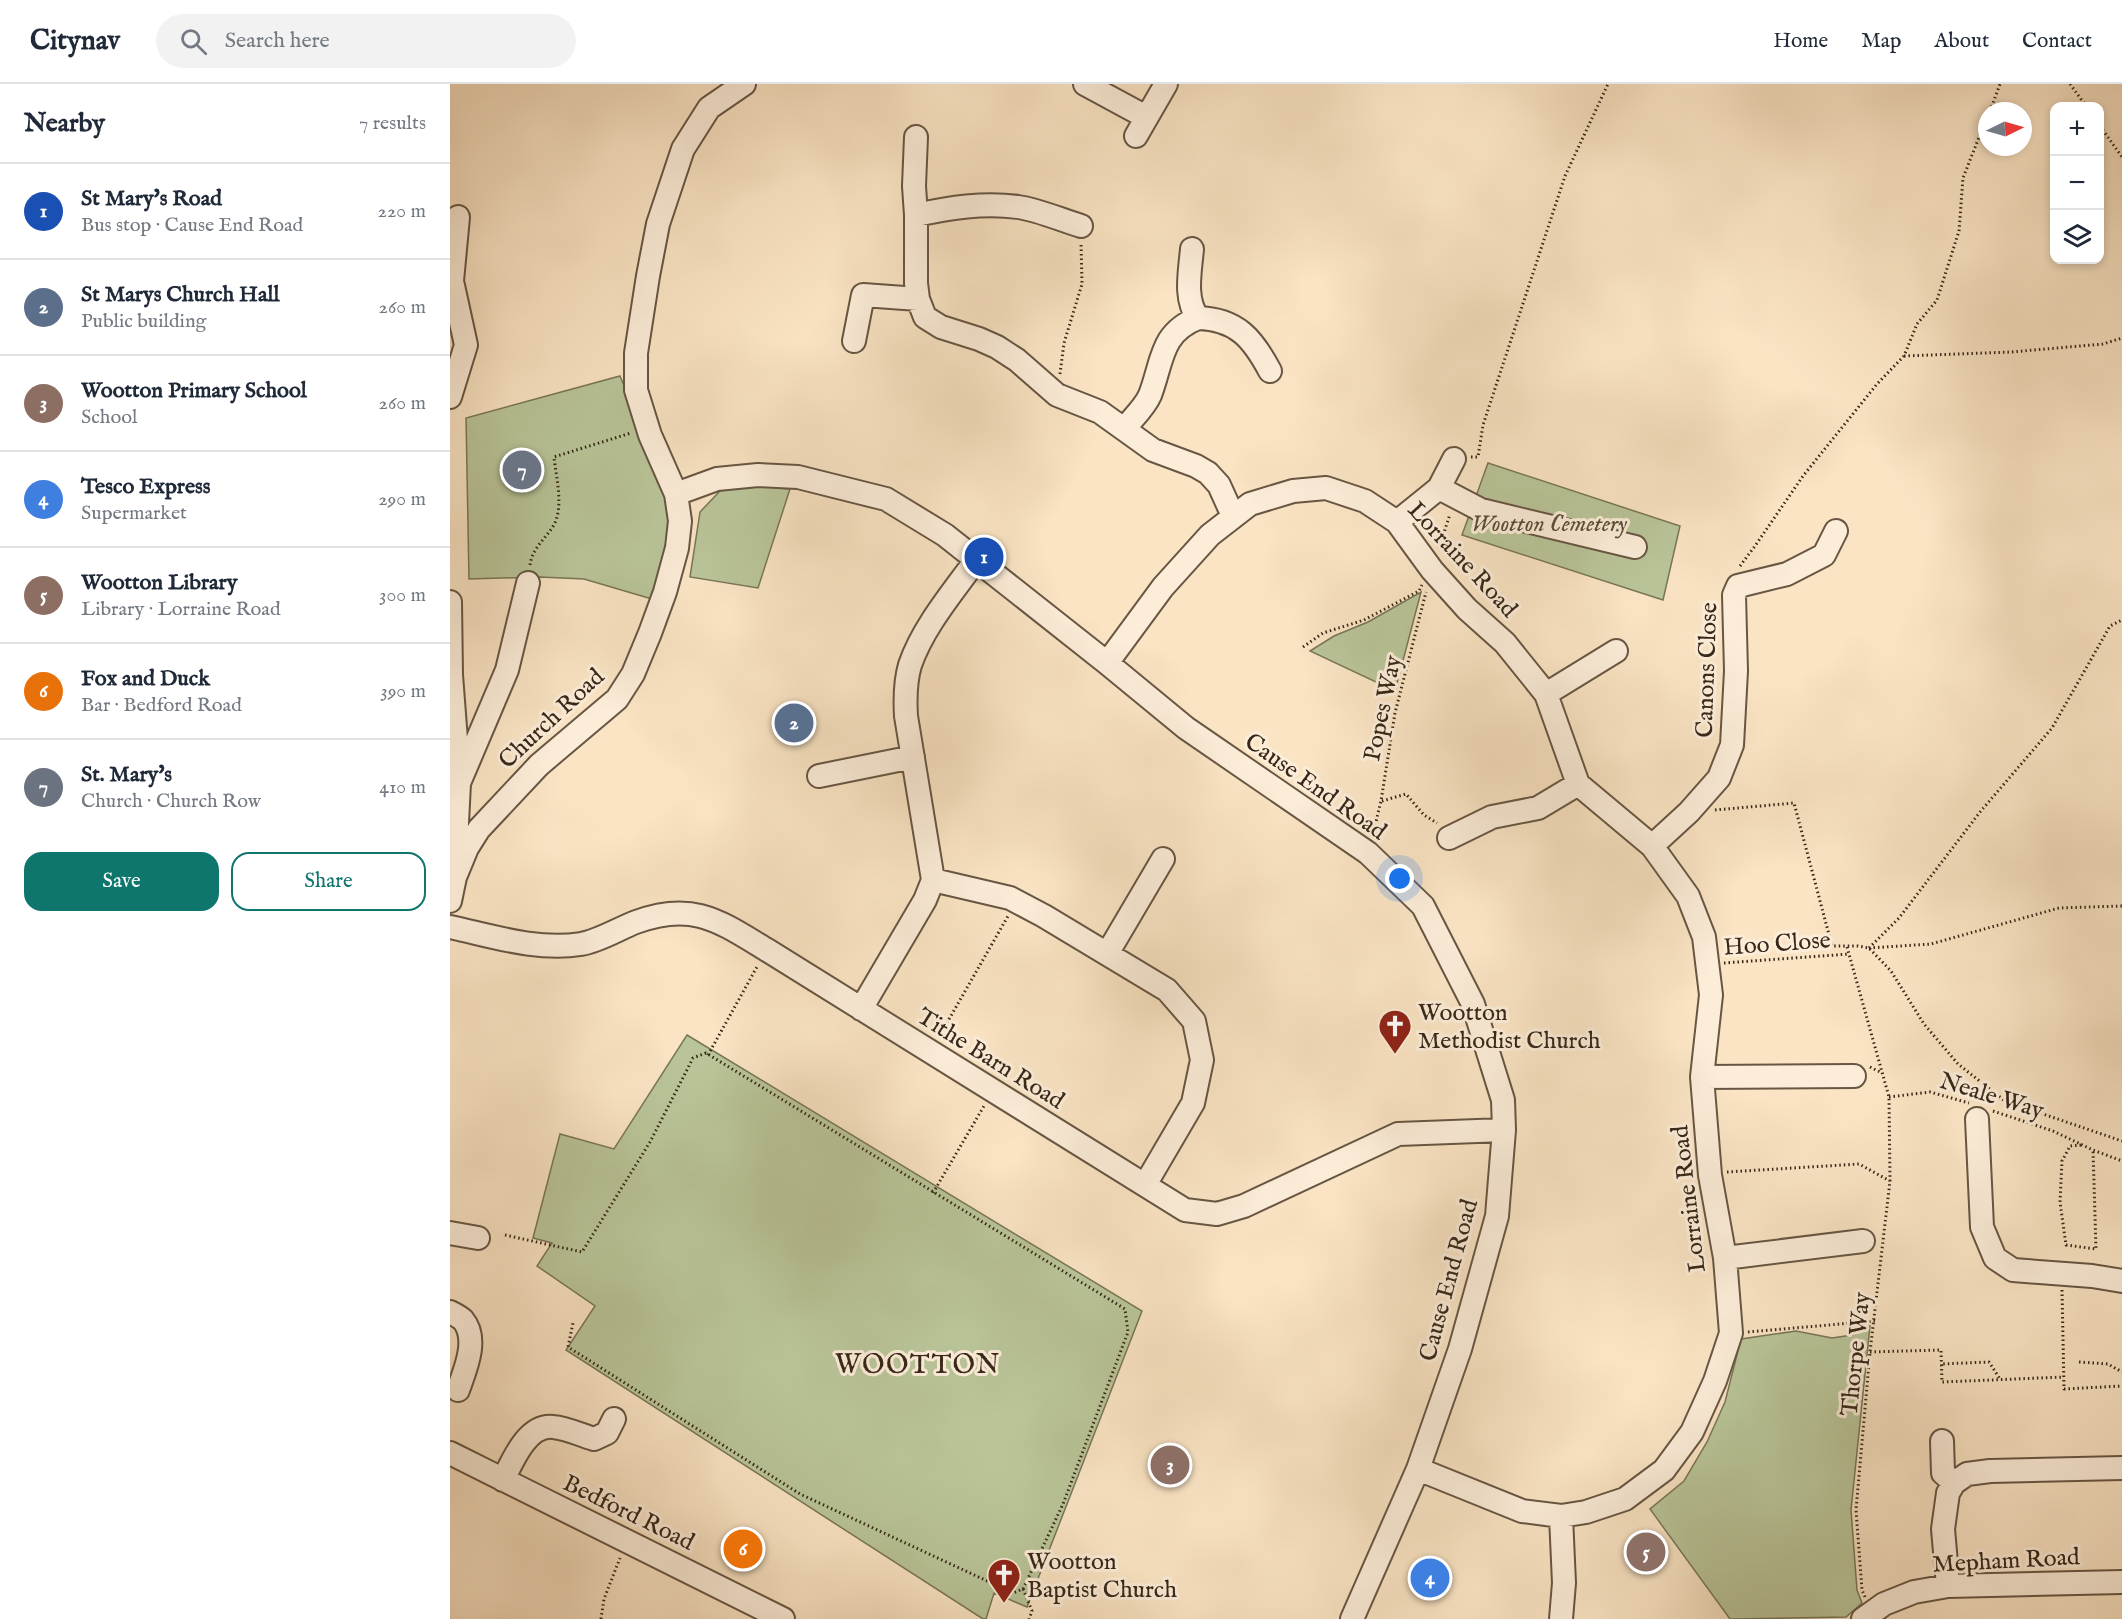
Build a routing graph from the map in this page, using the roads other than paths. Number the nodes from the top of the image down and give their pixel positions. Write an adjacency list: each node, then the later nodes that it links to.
1 (744, 84): 17 (street, Church Road)
2 (1085, 84): 3 (street)
3 (1163, 91)
4 (916, 137): 5 (street)
5 (916, 215): 7 (street); 9 (street)
6 (458, 217): 13 (street)
7 (1081, 226)
8 (1192, 249): 10 (street)
9 (918, 299): 11 (street); 14 (street)
10 (1198, 318): 12 (street); 14 (street)
11 (854, 341)
12 (1270, 371)
13 (450, 397)
14 (1124, 429): 18 (street)
15 (1455, 459): 16 (street)
16 (1439, 488): 19 (street); 21 (street)
17 (676, 494): 22 (street, Cause End Road); 33 (street, Church Road)
18 (1233, 516): 19 (street, Lorraine Road); 26 (street, Lorraine Road)
19 (1397, 522): 27 (street, Lorraine Road)
20 (1836, 531): 35 (street, Canons Close)
21 (1635, 547)
22 (976, 560): 26 (street, Cause End Road); 28 (street)
23 (528, 583): 30 (street)
24 (450, 602): 30 (street)
25 (1616, 651): 27 (street)
26 (1107, 663): 46 (street, Cause End Road)
27 (1546, 694): 31 (street, Lorraine Road)
28 (914, 757): 29 (street); 38 (street)
29 (819, 776)
30 (454, 783): 32 (street)
31 (1578, 784): 34 (street); 35 (street, Lorraine Road)
32 (458, 815): 33 (street); 37 (street)
33 (479, 829): 37 (street, Church Road)
34 (1448, 836)
35 (1652, 846): 44 (street, Lorraine Road)
36 (1163, 859): 41 (street)
37 (455, 877): 39 (street, Church Road)
38 (933, 880): 41 (street); 42 (street)
39 (450, 901)
40 (450, 927): 42 (street, Tithe Barn Road)
41 (1107, 954): 47 (street)
42 (861, 1009): 47 (street, Tithe Barn Road)
43 (1854, 1076): 44 (street)
44 (1702, 1077): 51 (street, Lorraine Road)
45 (1978, 1110): 52 (street)
46 (1504, 1130): 47 (street, Tithe Barn Road); 59 (street, Cause End Road)
47 (1145, 1185)
48 (450, 1233): 49 (street)
49 (478, 1238)
50 (1863, 1241): 51 (street)
51 (1725, 1258): 62 (street, Lorraine Road)
52 (2122, 1281)
53 (450, 1312): 54 (street)
54 (458, 1390)
55 (614, 1419): 60 (street)
56 (1942, 1441): 61 (street)
57 (450, 1452): 60 (street, Bedford Road)
58 (2122, 1468): 61 (street)
59 (1418, 1470): 62 (street, Lorraine Road); 67 (street, Cause End Road)
60 (503, 1480): 66 (street, Bedford Road)
61 (1954, 1483): 64 (street)
62 (1561, 1516): 68 (street)
63 (2122, 1582): 64 (street, Mepham Road)
64 (1948, 1586): 65 (street, Mepham Road)
65 (1867, 1616)
66 (783, 1619)
67 (1352, 1619)
68 (1561, 1619)

